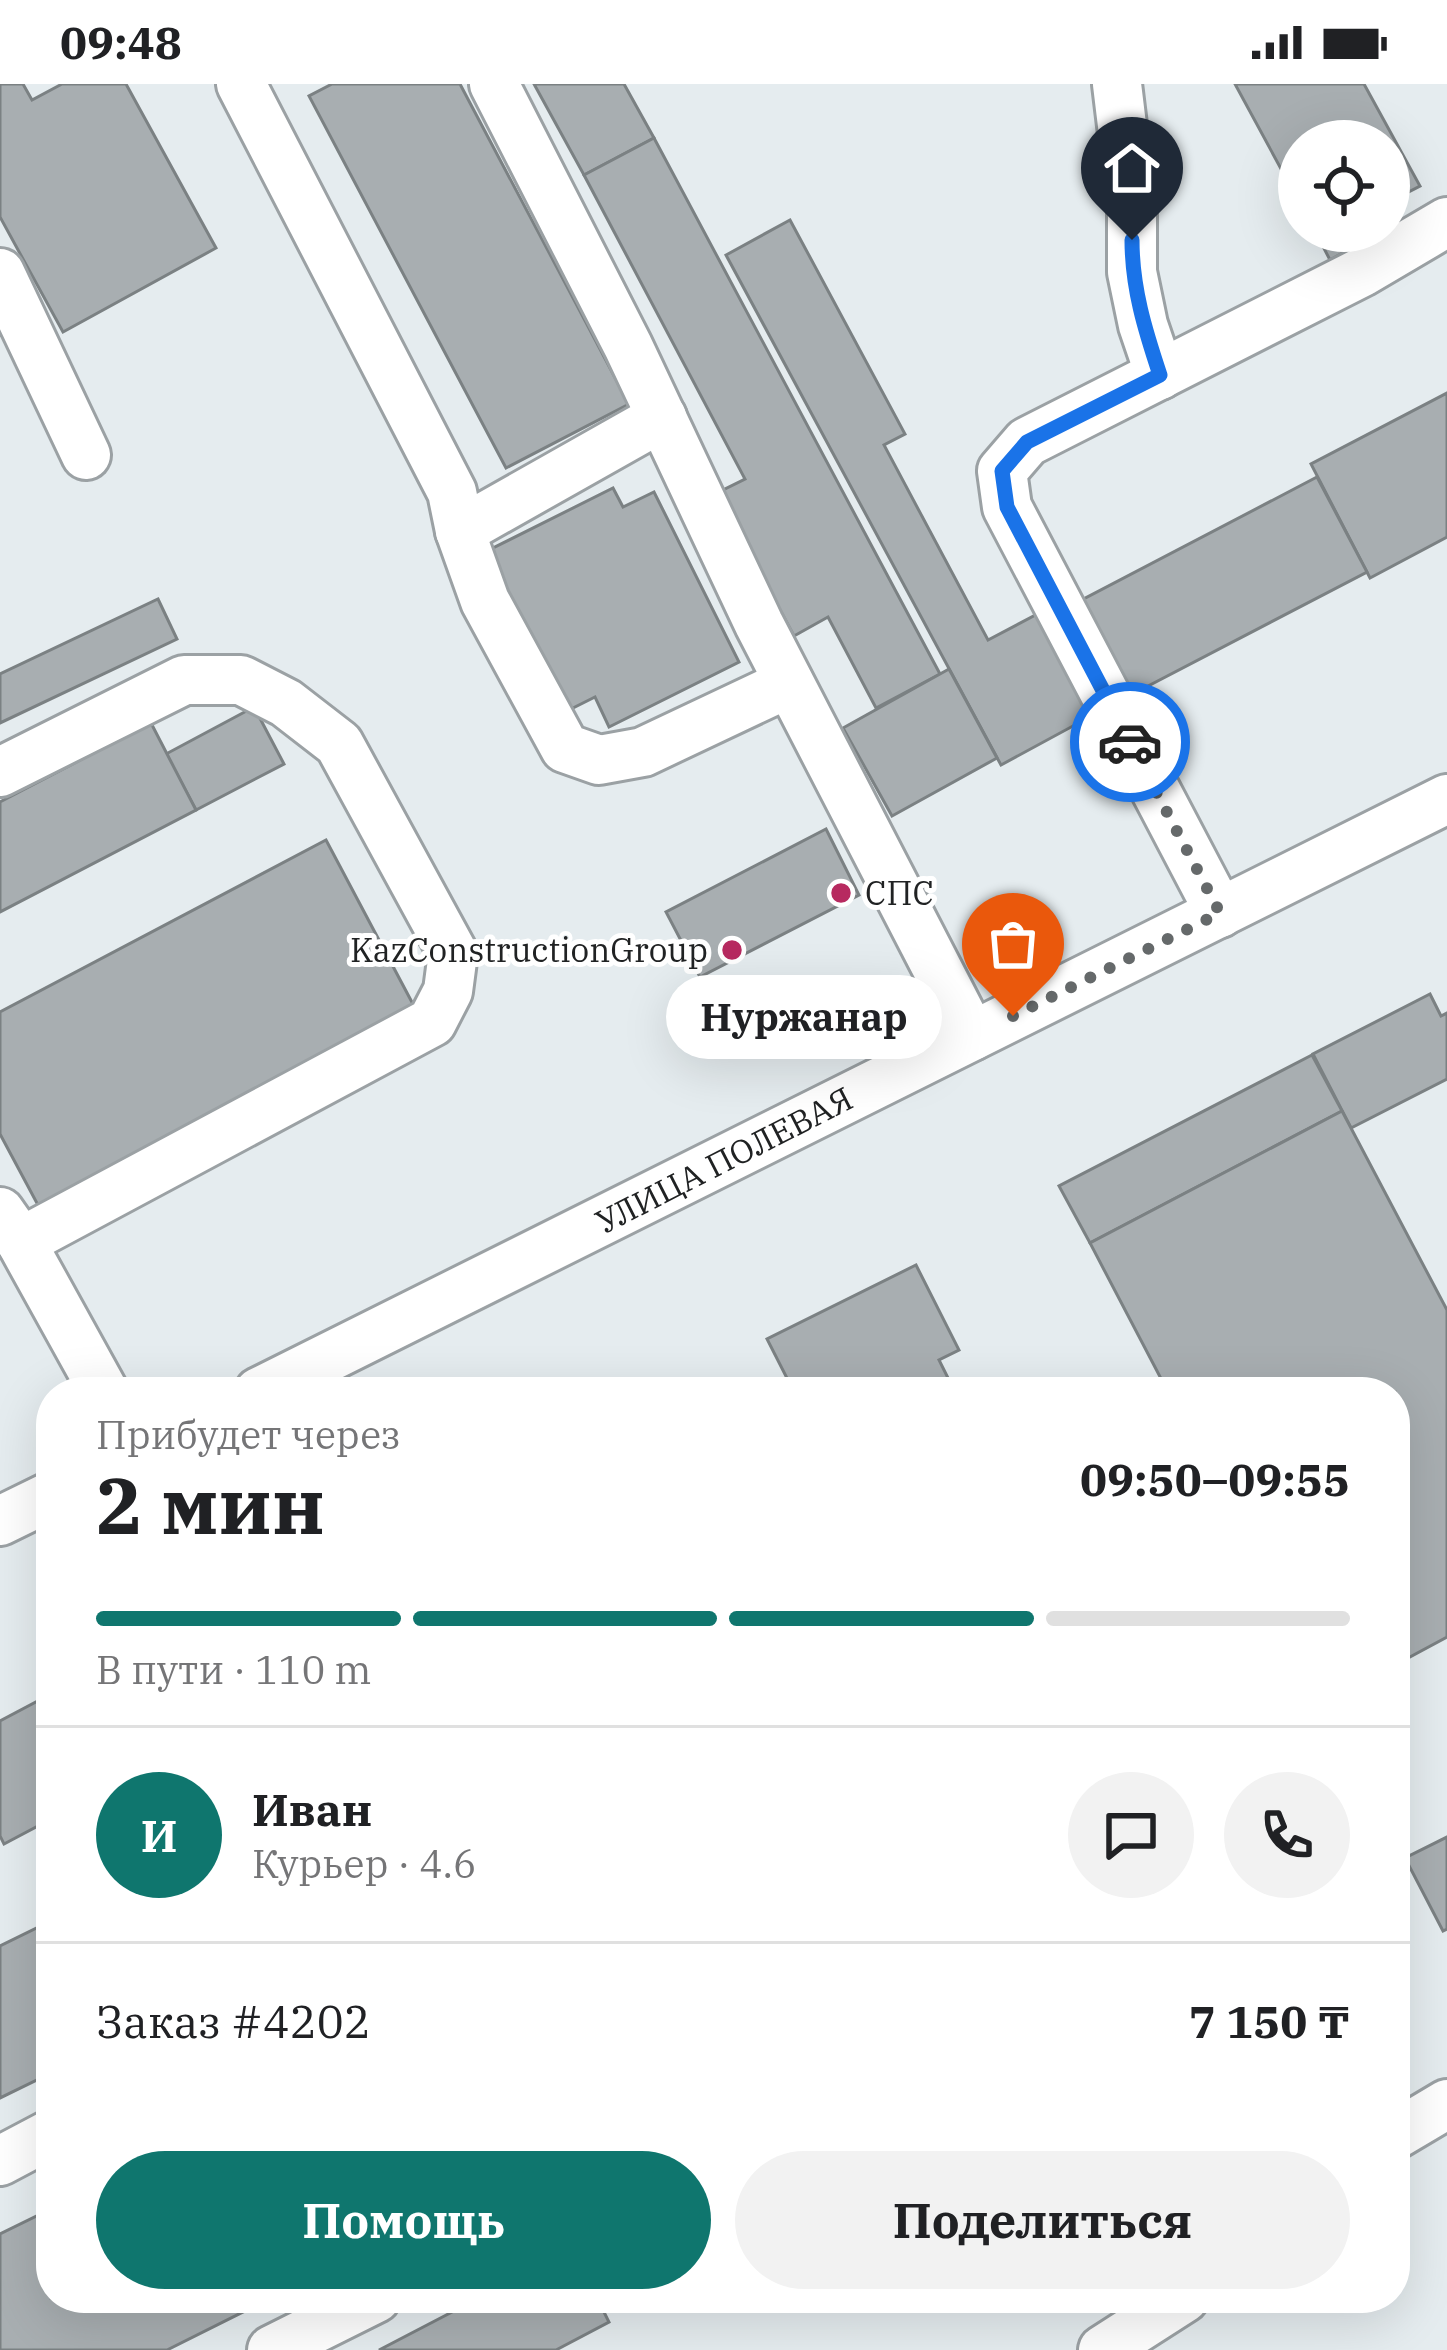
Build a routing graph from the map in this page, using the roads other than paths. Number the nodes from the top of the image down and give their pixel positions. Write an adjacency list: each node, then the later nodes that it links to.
1 (242, 84): 9 (street)
2 (494, 84): 7 (street)
3 (1118, 84): 6 (street)
4 (1447, 222): 6 (street)
5 (0, 273): 8 (street)
6 (1160, 375): 13 (street)
7 (662, 417): 9 (street); 10 (street)
8 (86, 455)
9 (460, 531): 10 (street)
10 (789, 683): 14 (street)
11 (0, 772): 15 (street)
12 (1447, 800): 13 (street, УЛИЦА ПОЛЕВАЯ)
13 (1220, 913): 14 (street, УЛИЦА ПОЛЕВАЯ)
14 (971, 1036): 17 (street, УЛИЦА ПОЛЕВАЯ)
15 (10, 1227): 16 (street)
16 (95, 1377)
17 (289, 1377)
18 (36, 1503): 19 (street)
19 (0, 1521)
20 (1447, 2104): 21 (street)
21 (1410, 2125)
22 (36, 2142): 23 (street)
23 (0, 2161)
24 (346, 2313): 26 (street)
25 (1161, 2313): 27 (street)
26 (272, 2350)
27 (1103, 2350)

